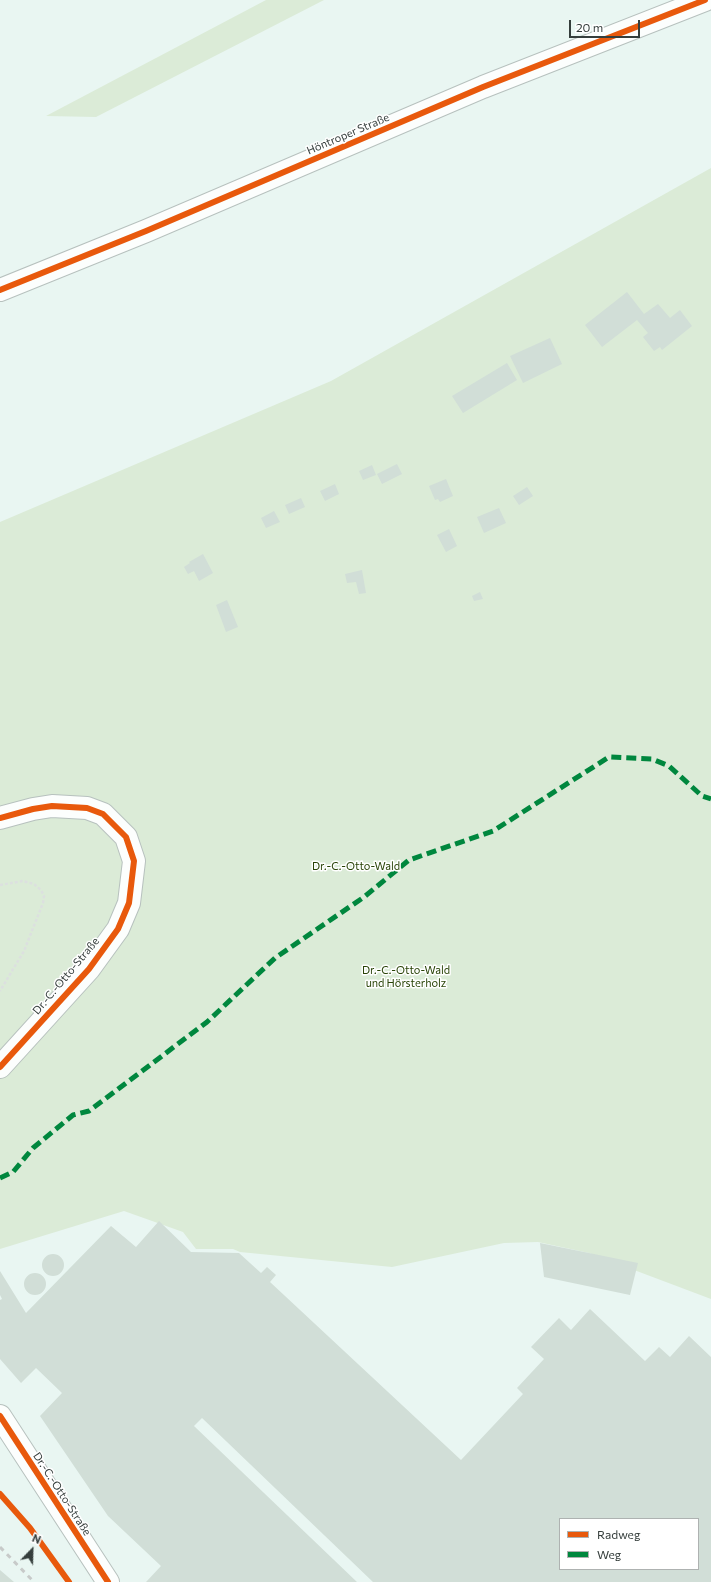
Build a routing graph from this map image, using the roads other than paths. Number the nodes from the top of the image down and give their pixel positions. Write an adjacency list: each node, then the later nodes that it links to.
1 (705, 0): 2 (street, Höntroper Straße)
2 (0, 290)
3 (0, 818): 4 (street, Dr.-C.-Otto-Straße)
4 (0, 1067)
5 (0, 1416): 6 (street, Dr.-C.-Otto-Straße)
6 (108, 1582)

